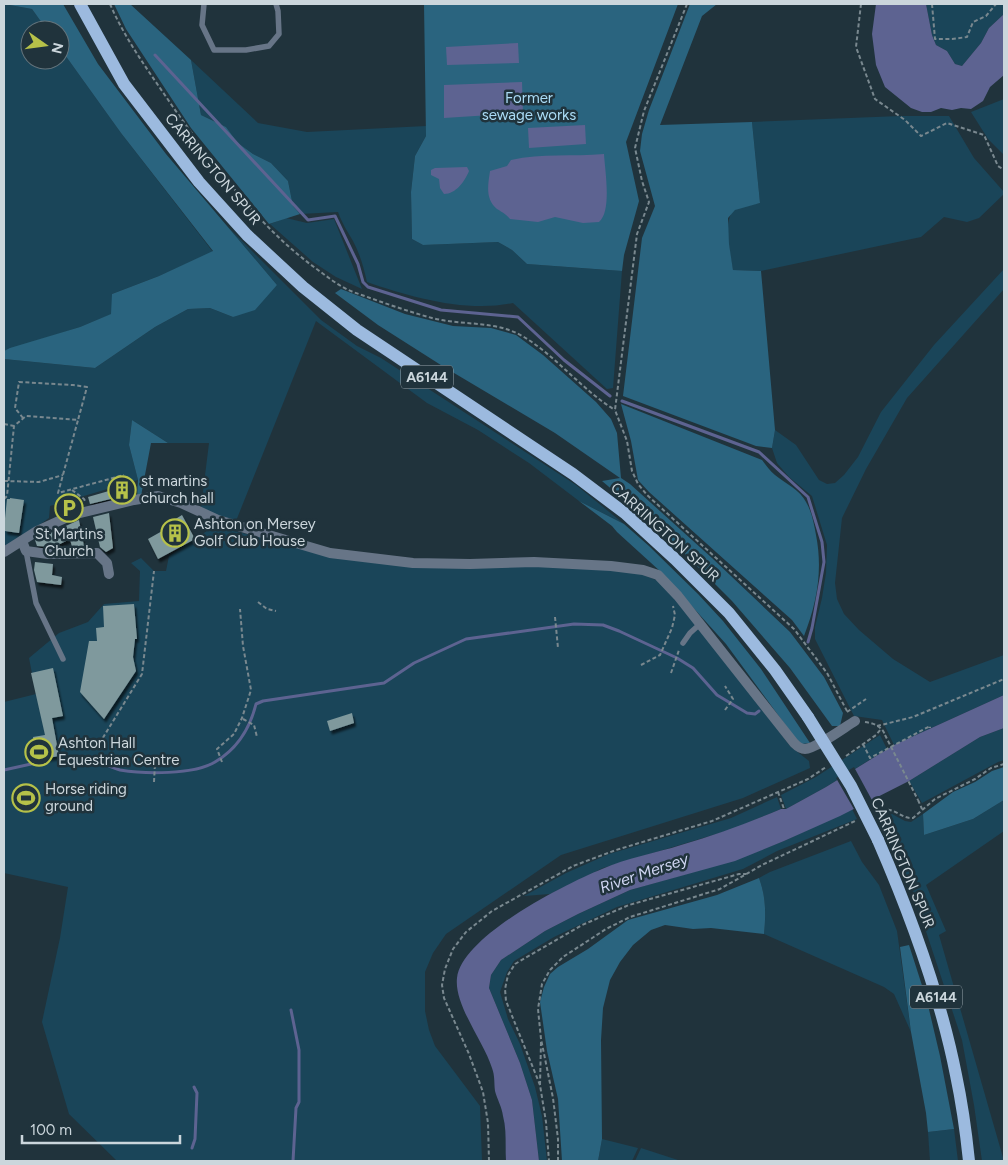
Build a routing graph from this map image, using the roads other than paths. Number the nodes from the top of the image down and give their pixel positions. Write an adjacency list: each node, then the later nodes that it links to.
1 (80, 4): 11 (main road, CARRINGTON SPUR / A6144, bridge)
2 (204, 4): 3 (lane)
3 (276, 4)
4 (24, 546): 5 (street); 6 (street); 7 (street); 9 (lane)
5 (4, 552)
6 (110, 574)
7 (700, 624): 8 (lane); 10 (street)
8 (683, 644)
9 (63, 659)
10 (855, 721)
11 (969, 1161)

